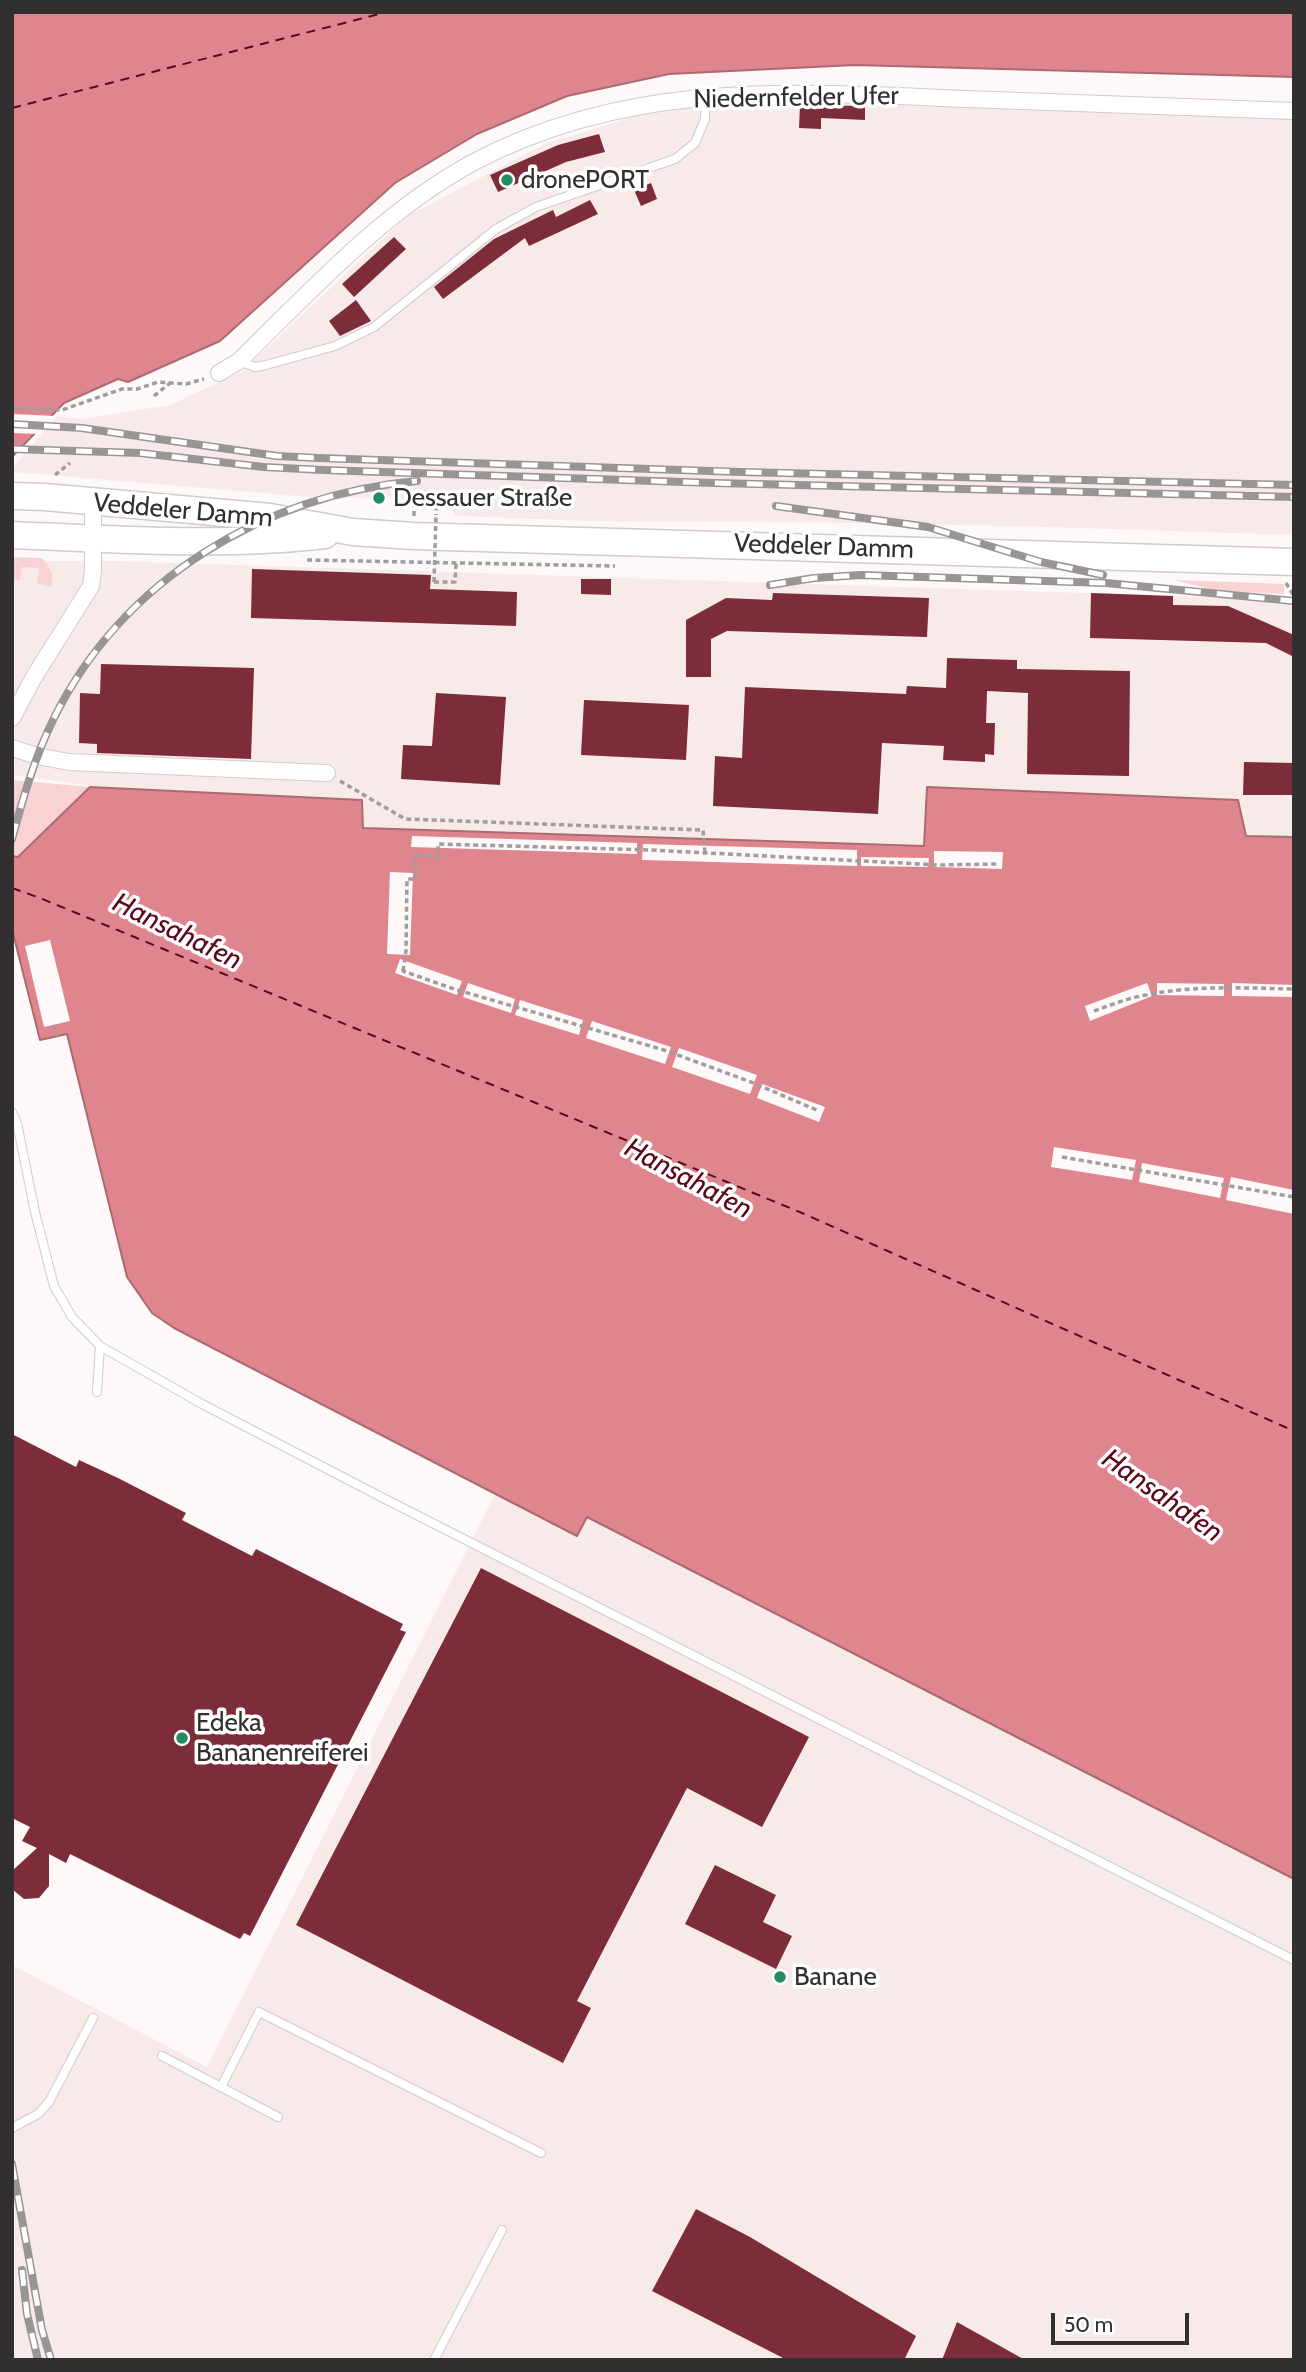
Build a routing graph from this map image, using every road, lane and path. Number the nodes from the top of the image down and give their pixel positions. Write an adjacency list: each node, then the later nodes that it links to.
1 (706, 96): 2 (street, Niedernfelder Ufer); 3 (street, Niedernfelder Ufer); 3 (lane)
2 (1294, 111)
3 (239, 361): 4 (street, Niedernfelder Ufer)
4 (219, 373): 5 (path)
5 (170, 383): 6 (path); 7 (path)
6 (154, 396)
7 (12, 408)
8 (70, 463): 9 (path)
9 (59, 472)
10 (414, 492): 17 (path, bridge)
11 (12, 496): 12 (main road, Veddeler Damm)
12 (93, 502): 13 (main road, Veddeler Damm); 15 (street)
13 (353, 532): 15 (main road, Veddeler Damm); 16 (main road, Veddeler Damm)
14 (12, 535): 15 (main road, Veddeler Damm)
15 (93, 538): 18 (street)
16 (1294, 562)
17 (456, 563)
18 (12, 718)
19 (12, 748): 20 (street)
20 (327, 773): 21 (path)
21 (705, 853): 22 (path); 27 (path)
22 (998, 864)
23 (1294, 989): 24 (path)
24 (1094, 1011)
25 (54, 1025): 26 (path)
26 (56, 1036)
27 (819, 1111)
28 (12, 1112): 31 (lane)
29 (1062, 1157): 30 (path)
30 (1294, 1197)
31 (100, 1346): 32 (lane); 33 (lane)
32 (97, 1392)
33 (1294, 1960)
34 (93, 2018): 38 (lane)
35 (162, 2056): 36 (lane)
36 (221, 2088): 37 (lane); 39 (lane)
37 (278, 2117)
38 (12, 2128)
39 (541, 2153)
40 (502, 2230): 41 (lane)
41 (434, 2360)

